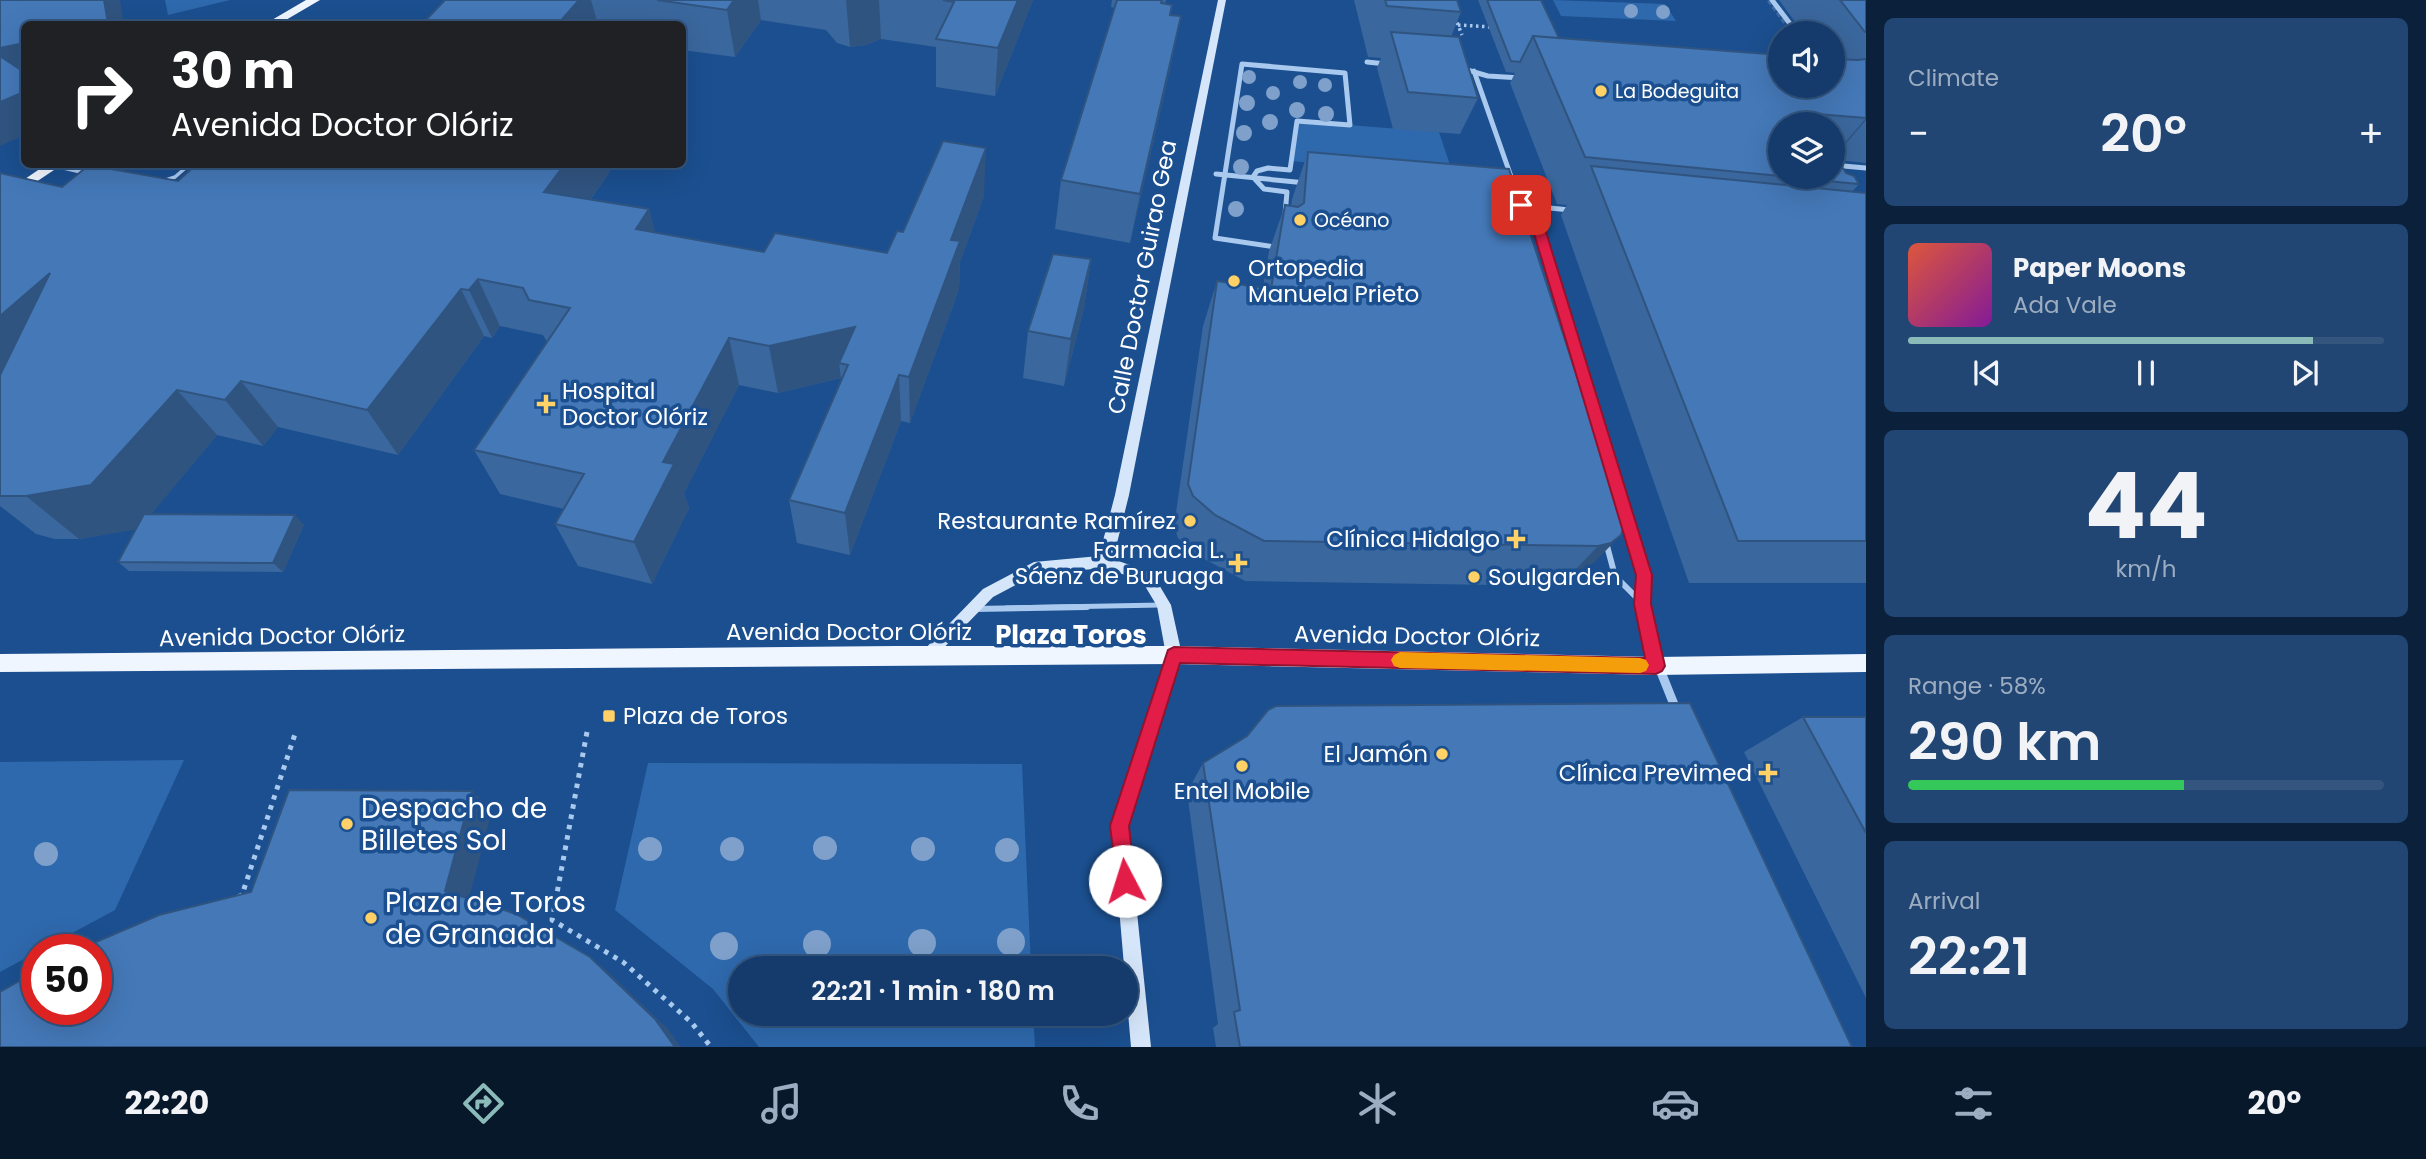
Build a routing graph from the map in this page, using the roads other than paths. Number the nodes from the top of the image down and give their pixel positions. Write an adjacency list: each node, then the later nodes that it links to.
1 (314, 0): 4 (main road)
2 (1222, 0): 29 (street, Calle Doctor Guirao Gea)
3 (1772, 0): 5 (street)
4 (278, 21)
5 (1788, 21)
6 (1463, 58): 10 (street)
7 (1367, 62): 8 (street)
8 (1394, 65)
9 (1461, 70): 10 (street)
10 (1475, 71): 11 (street); 25 (street)
11 (1526, 79)
12 (1845, 166): 16 (street)
13 (51, 168): 23 (main road)
14 (67, 168): 17 (lane)
15 (185, 168): 22 (lane)
16 (1866, 168)
17 (89, 174)
18 (1216, 174): 19 (street)
19 (1224, 174): 20 (street); 20 (street); 20 (street)
20 (1253, 177): 21 (street)
21 (1320, 184)
22 (150, 185)
23 (0, 202)
24 (1508, 204): 25 (street)
25 (1521, 205): 26 (street); 27 (street); 30 (street)
26 (1579, 211)
27 (1515, 216)
28 (1604, 536): 30 (street)
29 (1105, 562): 31 (street); 32 (street)
30 (1643, 604): 37 (street)
31 (1164, 605): 32 (lane); 33 (street)
32 (972, 609): 34 (street)
33 (1174, 655): 34 (main road, Avenida Doctor Olóriz); 37 (main road, Avenida Doctor Olóriz); 39 (street)
34 (926, 656): 35 (main road, Avenida Doctor Olóriz)
35 (0, 663)
36 (1866, 663): 37 (main road, Avenida Doctor Olóriz)
37 (1656, 666): 38 (street)
38 (1679, 717)
39 (1141, 1047)

